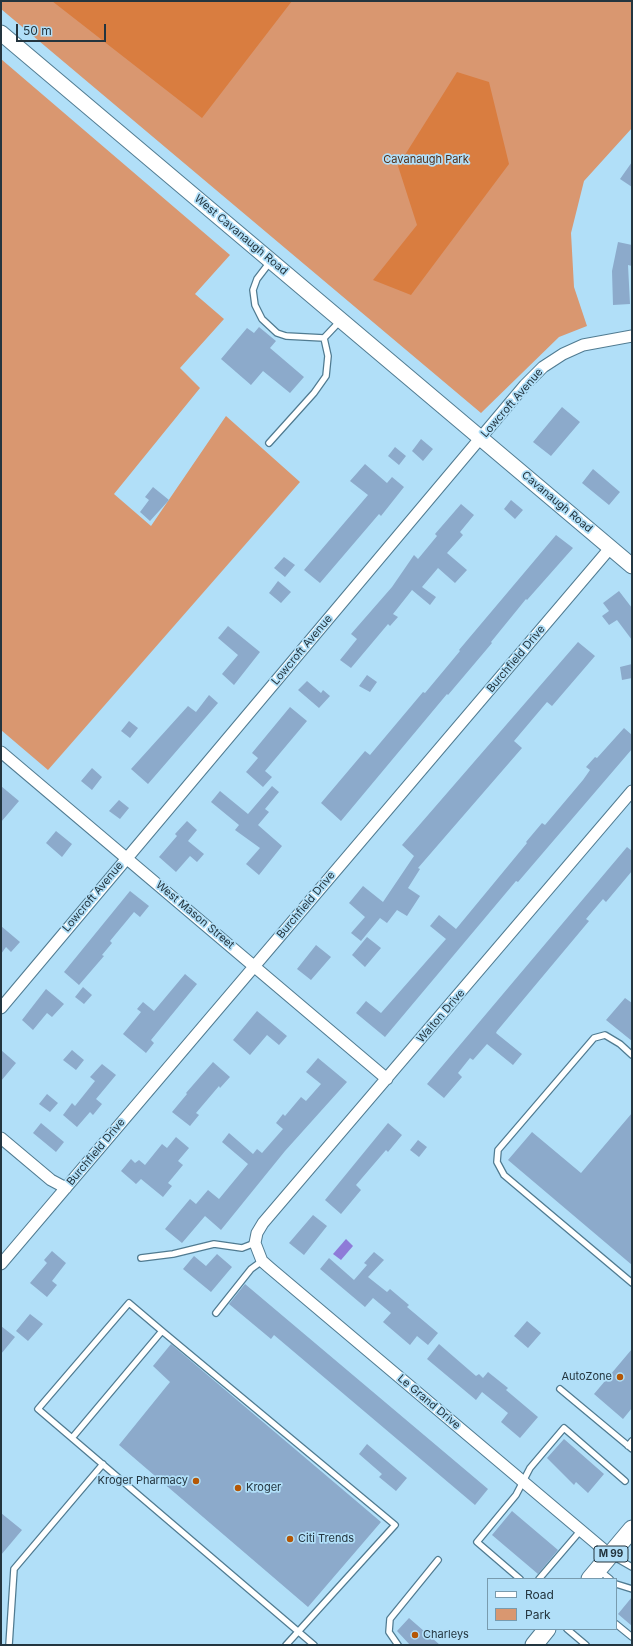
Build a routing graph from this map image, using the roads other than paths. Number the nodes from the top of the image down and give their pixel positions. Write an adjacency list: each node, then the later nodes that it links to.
1 (1, 33): 2 (street, West Cavanaugh Road)
2 (272, 260): 3 (street, West Cavanaugh Road); 5 (lane)
3 (341, 319): 5 (lane); 6 (street, West Cavanaugh Road)
4 (632, 336): 6 (street, Lowcroft Avenue)
5 (324, 338): 7 (lane)
6 (480, 438): 8 (street, Cavanaugh Road); 12 (street, Lowcroft Avenue)
7 (269, 443)
8 (611, 547): 9 (street, Cavanaugh Road); 13 (street, Burchfield Drive)
9 (632, 566)
10 (1, 753): 12 (street, West Mason Street)
11 (632, 792): 16 (street, Walton Drive)
12 (126, 857): 13 (street, West Mason Street); 14 (street, Lowcroft Avenue)
13 (254, 966): 16 (street, West Mason Street); 18 (street, Burchfield Drive)
14 (1, 1008)
15 (632, 1056): 23 (lane)
16 (387, 1079): 19 (street, Walton Drive)
17 (1, 1138): 18 (street)
18 (66, 1188): 22 (street, Burchfield Drive)
19 (255, 1243): 20 (lane); 21 (street, Le Grand Drive)
20 (141, 1258)
21 (262, 1261): 24 (lane); 30 (street, Le Grand Drive)
22 (1, 1264)
23 (632, 1283)
24 (216, 1313)
25 (162, 1331): 27 (lane); 27 (lane); 45 (lane)
26 (560, 1389): 28 (lane)
27 (72, 1438): 29 (lane)
28 (631, 1445)
29 (103, 1464): 45 (lane); 47 (lane)
30 (523, 1481): 31 (lane); 32 (street, Le Grand Drive); 38 (lane)
31 (625, 1481)
32 (582, 1530): 34 (street, Le Grand Drive); 39 (lane)
33 (632, 1530): 34 (main road, M 99)
34 (610, 1555): 36 (lane); 37 (main road, M 99)
35 (438, 1560): 50 (lane)
36 (632, 1567)
37 (599, 1576)
38 (519, 1578)
39 (540, 1578)
40 (617, 1584): 41 (lane)
41 (632, 1589)
42 (617, 1625): 46 (lane)
43 (546, 1630): 51 (main road)
44 (568, 1630): 52 (lane)
45 (299, 1631): 48 (lane); 49 (lane)
46 (632, 1637)
47 (9, 1645)
48 (286, 1645)
49 (314, 1645)
50 (398, 1645)
51 (534, 1645)
52 (586, 1645)

